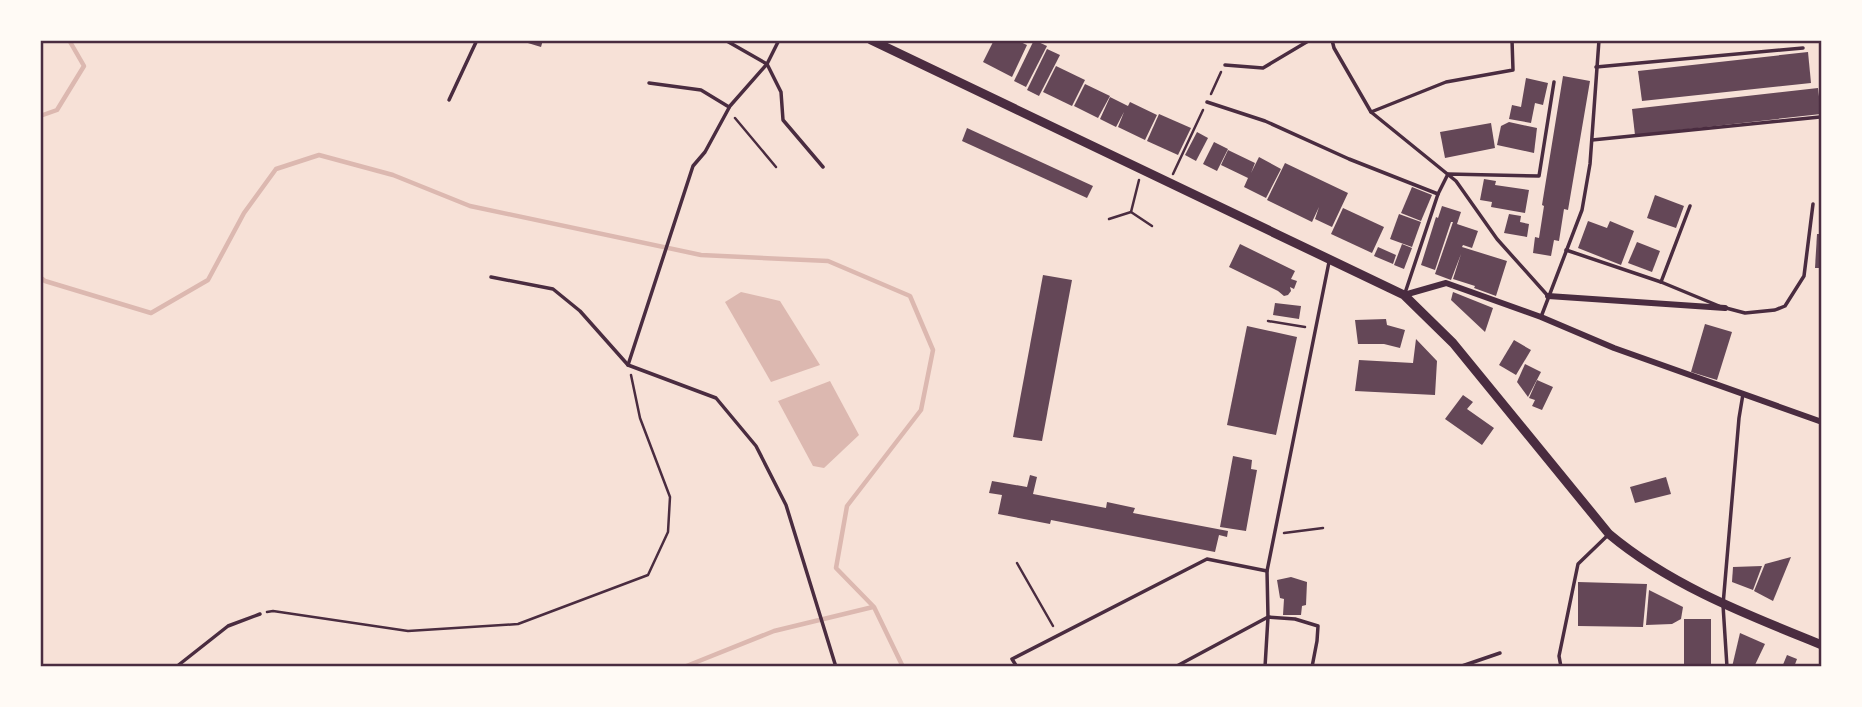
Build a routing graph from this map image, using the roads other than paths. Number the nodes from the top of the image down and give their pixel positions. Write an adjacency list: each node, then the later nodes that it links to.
1 (477, 40): 15 (lane)
2 (725, 40): 10 (lane)
3 (779, 40): 10 (lane)
4 (870, 40): 27 (main road)
5 (1310, 40): 11 (lane)
6 (1332, 40): 18 (lane)
7 (1512, 40): 18 (lane)
8 (1598, 40): 12 (lane)
9 (1803, 48): 12 (lane)
10 (767, 64): 17 (lane); 21 (lane)
11 (1225, 65)
12 (1596, 67): 20 (lane)
13 (1554, 82): 22 (lane)
14 (649, 83): 17 (lane)
15 (450, 100)
16 (1207, 102): 23 (lane)
17 (729, 106): 34 (lane)
18 (1371, 112): 22 (lane)
19 (1820, 117): 20 (lane)
20 (1592, 141): 26 (lane)
21 (822, 167)
22 (1448, 174): 23 (lane); 31 (lane)
23 (1438, 194): 30 (lane)
24 (1813, 204): 32 (lane)
25 (1690, 206): 29 (lane)
26 (1566, 250): 29 (lane); 31 (lane)
27 (1329, 260): 30 (main road); 38 (lane)
28 (491, 276): 34 (lane)
29 (1661, 282): 32 (lane)
30 (1404, 295): 33 (street); 37 (main road)
31 (1548, 296): 32 (street); 33 (lane)
32 (1726, 308)
33 (1541, 317): 35 (street)
34 (628, 365): 45 (lane)
35 (1743, 394): 36 (street); 39 (lane)
36 (1822, 422)
37 (1609, 534): 39 (main road); 51 (lane)
38 (1267, 571): 41 (lane); 46 (lane)
39 (1723, 605): 42 (main road); 52 (lane)
40 (260, 614): 44 (lane)
41 (1268, 617): 47 (lane); 48 (lane); 49 (lane)
42 (1822, 645)
43 (1500, 653): 50 (lane)
44 (176, 667)
45 (836, 667)
46 (1017, 667)
47 (1175, 667)
48 (1265, 667)
49 (1311, 667)
50 (1459, 667)
51 (1562, 667)
52 (1727, 667)

